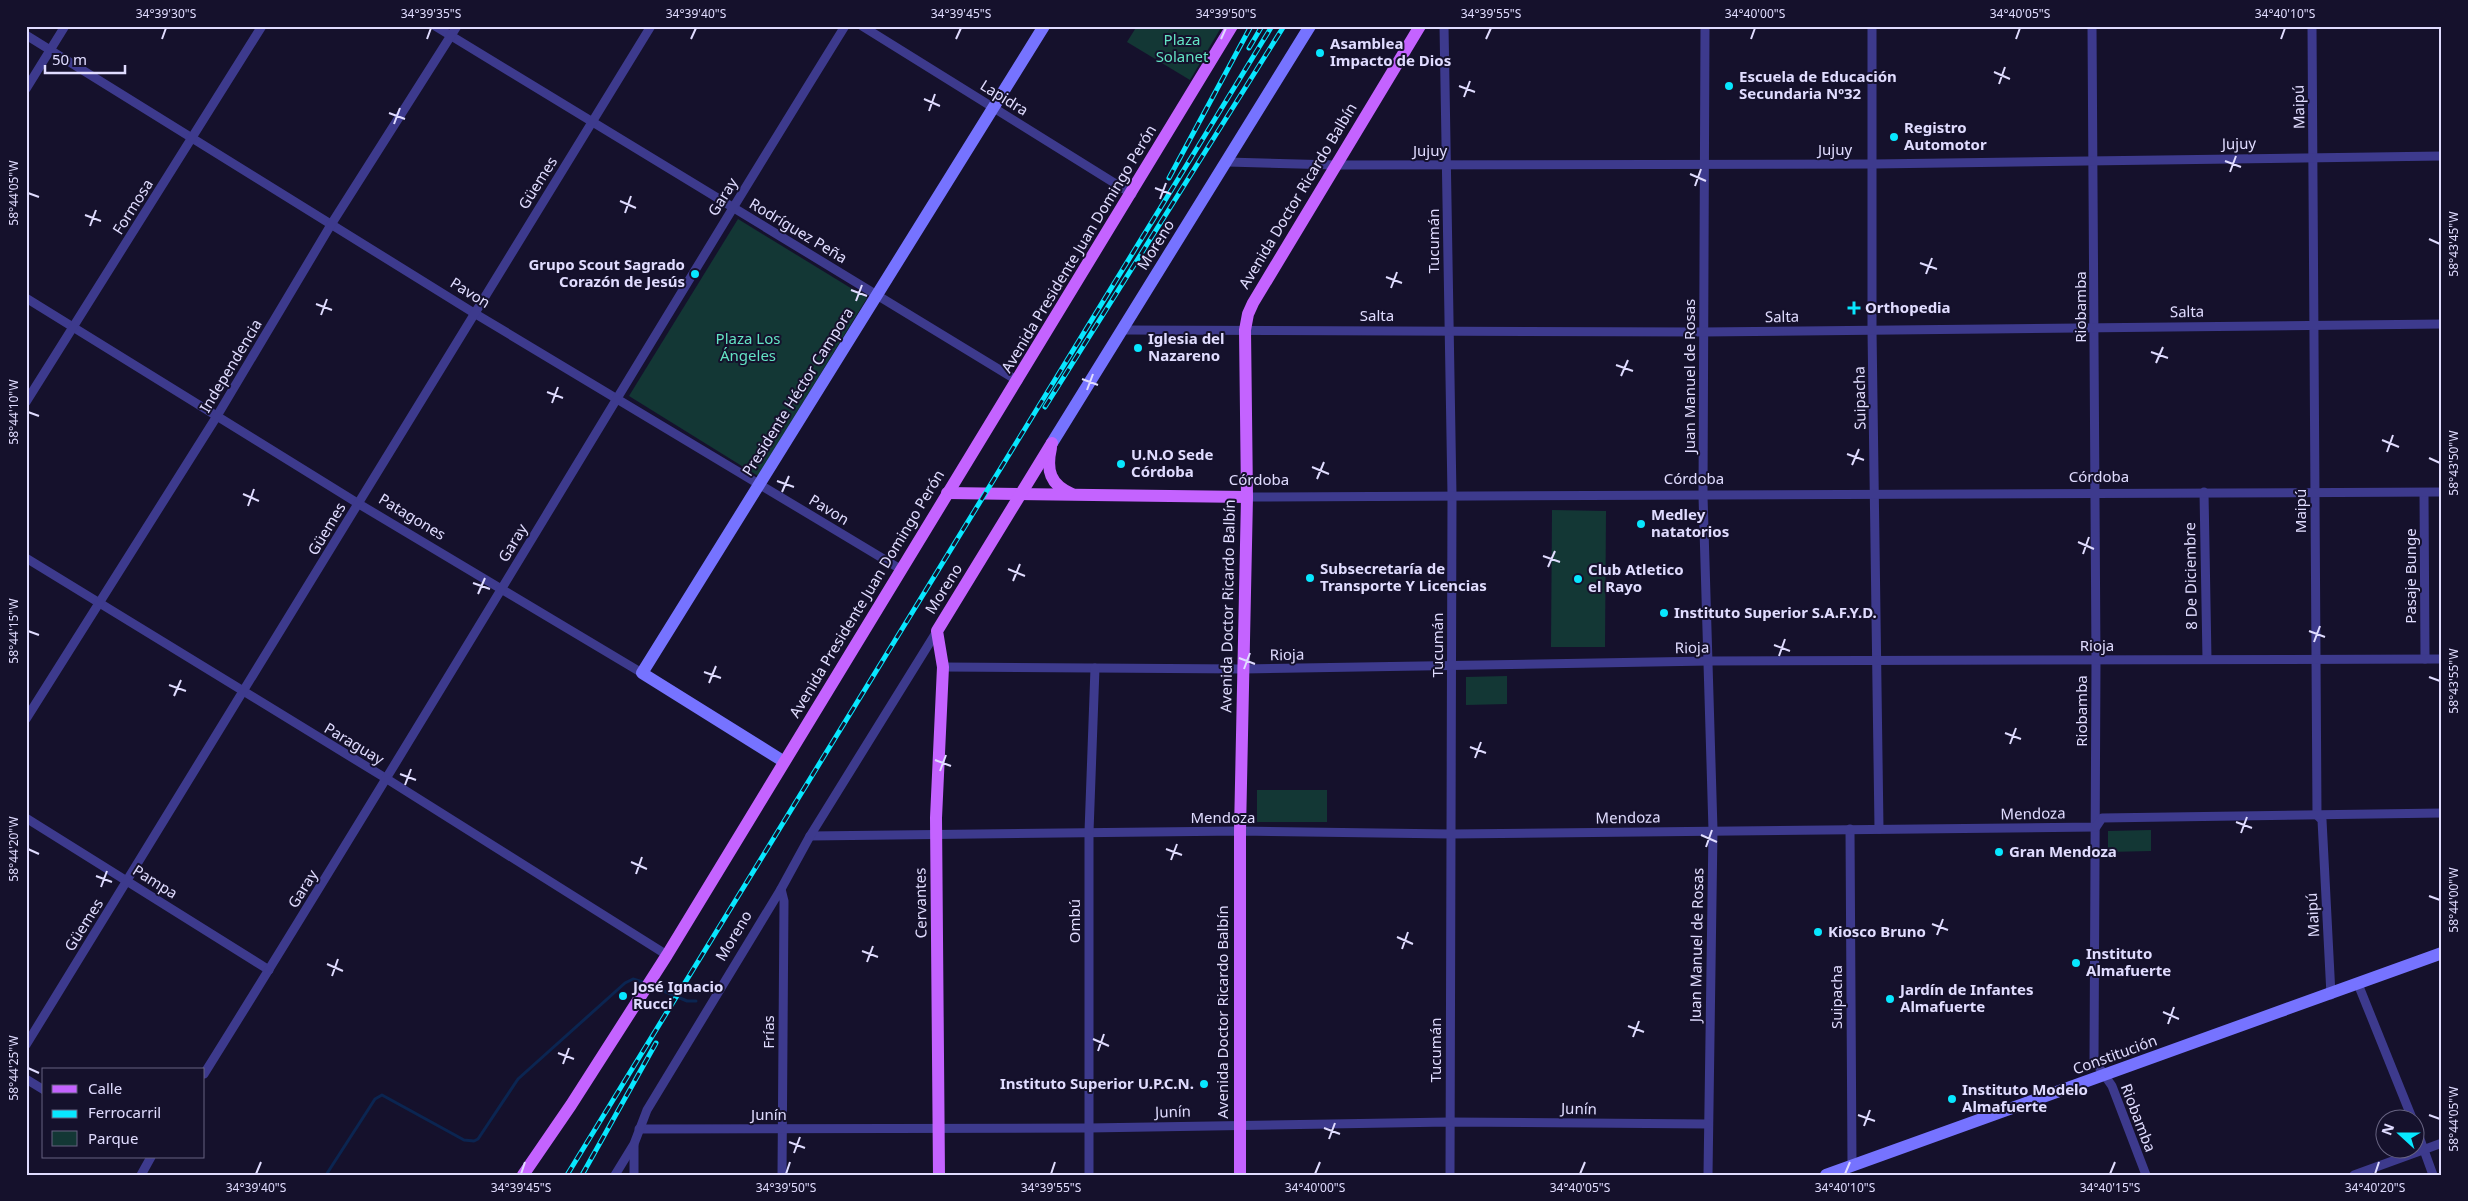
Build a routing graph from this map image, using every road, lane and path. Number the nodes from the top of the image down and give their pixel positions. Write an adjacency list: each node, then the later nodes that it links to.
1 (65, 26): 19 (street)
2 (262, 26): 23 (street, Formosa)
3 (436, 26): 18 (street, Rodríguez Peña)
4 (456, 26): 18 (street, Independencia)
5 (651, 26): 22 (street, Güemes)
6 (845, 26): 33 (street, Garay)
7 (862, 26): 21 (street, Lapidra)
8 (1044, 26): 21 (street, Presidente Héctor Campora)
9 (1232, 26): 32 (main road, Avenida Presidente Juan Domingo Perón)
10 (1310, 26): 27 (street, Moreno)
11 (1420, 26): 31 (main road, Avenida Doctor Ricardo Balbín)
12 (1444, 26): 28 (street, Tucumán)
13 (1705, 26): 29 (street, Juan Manuel de Rosas)
14 (1872, 26): 30 (street, Suipacha)
15 (2092, 26): 26 (street, Riobamba)
16 (2312, 26): 25 (street, Maipú)
17 (26, 35): 19 (street, Pavon)
18 (451, 36): 22 (street, Rodríguez Peña); 34 (street, Independencia)
19 (51, 50): 20 (street); 23 (street, Pavon)
20 (26, 89)
21 (994, 107): 32 (street, Lapidra); 35 (street, Presidente Héctor Campora)
22 (592, 123): 33 (street, Rodríguez Peña); 37 (street, Güemes)
23 (192, 138): 34 (street, Pavon); 41 (street, Formosa)
24 (2442, 156): 25 (street, Jujuy)
25 (2313, 157): 26 (street, Jujuy); 38 (street, Maipú)
26 (2093, 160): 30 (street, Jujuy); 40 (street, Riobamba)
27 (1228, 162): 31 (street, Jujuy); 42 (street, Moreno)
28 (1448, 164): 29 (street, Jujuy); 31 (street, Jujuy); 44 (street, Tucumán)
29 (1706, 164): 30 (street, Jujuy); 46 (street, Juan Manuel de Rosas)
30 (1874, 164): 45 (street, Suipacha)
31 (1336, 165): 43 (main road, Avenida Doctor Ricardo Balbín)
32 (1132, 194): 47 (main road, Avenida Presidente Juan Domingo Perón)
33 (732, 207): 35 (street, Rodríguez Peña); 48 (street, Garay)
34 (332, 223): 37 (street, Pavon); 50 (street, Independencia)
35 (877, 294): 47 (street, Rodríguez Peña); 52 (street, Presidente Héctor Campora)
36 (26, 298): 41 (street, Patagones)
37 (474, 312): 48 (street, Pavon); 65 (street, Güemes)
38 (2314, 324): 39 (street, Salta); 40 (street, Salta); 54 (street, Maipú)
39 (2442, 324)
40 (2095, 326): 45 (street, Salta); 57 (street, Riobamba)
41 (74, 328): 49 (street, Formosa); 50 (street, Patagones)
42 (1122, 330): 43 (street, Salta); 51 (street, Moreno)
43 (1245, 330): 44 (street, Salta); 64 (main road, Avenida Doctor Ricardo Balbín)
44 (1449, 330): 46 (street, Salta); 62 (street, Tucumán)
45 (1872, 330): 46 (street, Salta); 61 (street, Suipacha)
46 (1703, 332): 63 (street, Juan Manuel de Rosas)
47 (1018, 381): 56 (main road, Avenida Presidente Juan Domingo Perón)
48 (617, 399): 52 (street, Pavon); 68 (street, Garay)
49 (26, 402)
50 (217, 416): 65 (street, Patagones); 69 (street, Independencia)
51 (1052, 443): 59 (main road, Moreno); 60 (main road)
52 (760, 484): 67 (street, Pavon); 82 (street, Presidente Héctor Campora)
53 (2204, 492): 54 (street, Córdoba); 57 (street, Córdoba); 71 (street, 8 De Diciembre)
54 (2315, 492): 58 (street, Córdoba); 72 (street, Maipú)
55 (2442, 492): 58 (street, Córdoba)
56 (947, 493): 59 (main road, Córdoba); 67 (main road, Avenida Presidente Juan Domingo Perón)
57 (2095, 493): 61 (street, Córdoba); 75 (street, Riobamba)
58 (2424, 493): 73 (street, Pasaje Bunge)
59 (1022, 494): 60 (main road, Córdoba); 70 (main road, Moreno)
60 (1075, 494): 64 (main road, Córdoba)
61 (1876, 494): 63 (street, Córdoba); 77 (street, Suipacha)
62 (1452, 495): 63 (street, Córdoba); 64 (street, Córdoba); 78 (street, Tucumán)
63 (1703, 496): 76 (street, Juan Manuel de Rosas)
64 (1247, 497): 81 (main road, Avenida Doctor Ricardo Balbín)
65 (359, 504): 68 (street, Patagones); 83 (street, Güemes)
66 (26, 558): 69 (street, Paraguay)
67 (902, 570): 85 (main road, Avenida Presidente Juan Domingo Perón)
68 (501, 589): 82 (street, Patagones); 86 (street, Garay)
69 (98, 603): 83 (street, Paraguay); 84 (street, Independencia)
70 (937, 631): 79 (main road, Cervantes); 98 (street, Moreno)
71 (2207, 659): 72 (street, Rioja); 75 (street, Rioja)
72 (2315, 659): 73 (street, Rioja); 88 (street, Maipú)
73 (2425, 659): 74 (street, Rioja)
74 (2442, 659)
75 (2096, 660): 77 (street, Rioja); 90 (street, Riobamba)
76 (1709, 661): 77 (street, Rioja); 78 (street, Rioja); 93 (street, Juan Manuel de Rosas)
77 (1877, 661): 92 (street, Suipacha)
78 (1452, 665): 81 (street, Rioja); 97 (street, Tucumán)
79 (942, 667): 80 (street, Rioja); 96 (main road, Cervantes)
80 (1095, 668): 81 (street, Rioja); 95 (street, Ombú)
81 (1244, 669): 94 (main road, Avenida Doctor Ricardo Balbín)
82 (642, 673): 85 (street, Patagones)
83 (243, 693): 86 (street, Paraguay); 99 (street, Güemes)
84 (26, 719)
85 (783, 760): 102 (main road, Avenida Presidente Juan Domingo Perón)
86 (387, 779): 102 (street, Paraguay); 103 (street, Garay)
87 (2442, 813): 88 (street, Mendoza)
88 (2317, 815): 90 (street, Mendoza); 105 (street, Maipú)
89 (26, 818): 99 (street, Pampa)
90 (2096, 827): 92 (street, Mendoza); 108 (street, Riobamba)
91 (1850, 829): 92 (street, Mendoza); 93 (street, Mendoza); 125 (street, Suipacha)
92 (1879, 829)
93 (1713, 830): 97 (street, Mendoza); 114 (street, Juan Manuel de Rosas)
94 (1240, 831): 95 (street, Mendoza); 97 (street, Mendoza); 113 (main road, Avenida Doctor Ricardo Balbín)
95 (1089, 832): 96 (street, Mendoza); 116 (street, Ombú)
96 (936, 834): 98 (street, Mendoza); 115 (main road, Cervantes)
97 (1451, 834): 112 (street, Tucumán)
98 (810, 836): 100 (street, Moreno)
99 (127, 881): 103 (street, Pampa); 106 (street, Güemes)
100 (781, 889): 117 (street, Moreno); 118 (street, Frías)
101 (2442, 954): 104 (street, Constitución)
102 (667, 955): 127 (main road, Avenida Presidente Juan Domingo Perón)
103 (269, 970): 107 (street, Garay)
104 (2358, 984): 105 (street, Constitución); 111 (street)
105 (2331, 995): 108 (street, Constitución)
106 (26, 1045)
107 (205, 1072)
108 (2104, 1076): 125 (street, Constitución); 137 (street, Riobamba)
109 (26, 1079): 110 (street)
110 (42, 1089)
111 (2408, 1108)
112 (1449, 1122): 113 (street, Junín); 114 (street, Junín); 134 (street, Tucumán)
113 (1240, 1124): 116 (street, Junín); 133 (main road, Avenida Doctor Ricardo Balbín)
114 (1708, 1124): 135 (street, Juan Manuel de Rosas)
115 (939, 1128): 116 (street, Junín); 118 (street, Junín); 131 (main road, Cervantes)
116 (1089, 1128): 132 (street, Ombú)
117 (639, 1129): 118 (street, Junín); 120 (street, Moreno)
118 (782, 1129): 130 (street, Frías)
119 (2442, 1143): 121 (street)
120 (634, 1144): 128 (street, Moreno); 129 (street)
121 (2426, 1148)
122 (2426, 1155): 139 (street)
123 (150, 1158): 126 (street)
124 (2400, 1158): 138 (street)
125 (1852, 1165): 136 (street, Constitución)
126 (141, 1175)
127 (523, 1175)
128 (615, 1175)
129 (634, 1175)
130 (782, 1175)
131 (939, 1175)
132 (1089, 1175)
133 (1240, 1175)
134 (1450, 1175)
135 (1708, 1175)
136 (1826, 1175)
137 (2146, 1175)
138 (2354, 1175)
139 (2433, 1175)

